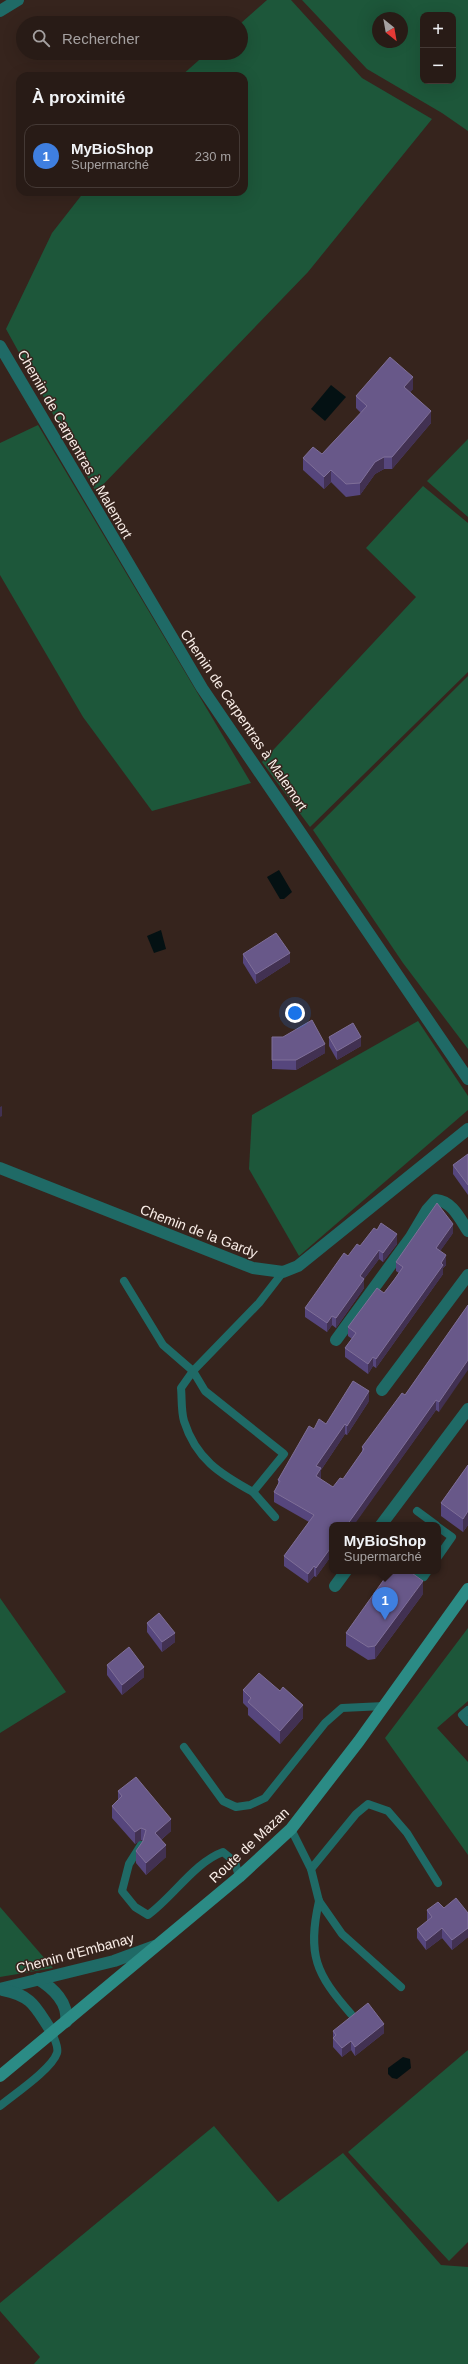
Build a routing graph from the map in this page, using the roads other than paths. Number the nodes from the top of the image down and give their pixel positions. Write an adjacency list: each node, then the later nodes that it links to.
1 (18, 0): 2 (street)
2 (0, 11)
3 (0, 346): 4 (street, Chemin de Carpentras à Malemort)
4 (468, 1079)
5 (468, 1129): 8 (street)
6 (0, 1168): 8 (street, Chemin de la Gardy)
7 (468, 1231): 11 (street)
8 (283, 1272): 12 (lane)
9 (468, 1275): 13 (street)
10 (124, 1281): 12 (lane)
11 (336, 1340)
12 (193, 1371): 15 (lane); 15 (lane)
13 (382, 1390)
14 (468, 1409): 18 (street)
15 (253, 1492): 17 (lane)
16 (417, 1511): 19 (lane)
17 (275, 1517)
18 (382, 1522)
19 (432, 1522)
20 (441, 1529): 21 (lane)
21 (441, 1553)
22 (344, 1574): 23 (street)
23 (335, 1586)
24 (468, 1589): 25 (main road, Route de Mazan)
25 (384, 1706): 28 (lane); 29 (main road, Route de Mazan)
26 (468, 1710): 27 (lane)
27 (468, 1722)
28 (184, 1747)
29 (290, 1829): 31 (lane); 32 (main road, Route de Mazan)
30 (141, 1845): 32 (lane)
31 (312, 1869): 33 (lane); 34 (lane)
32 (239, 1877): 35 (main road, Route de Mazan)
33 (438, 1883)
34 (319, 1901): 37 (lane); 39 (lane)
35 (157, 1946): 36 (street, Chemin d'Embanay); 40 (main road, Route de Mazan)
36 (38, 1978): 38 (street, Chemin d'Embanay); 40 (street)
37 (401, 1987)
38 (0, 1989): 41 (street)
39 (351, 2014)
40 (66, 2022): 41 (main road, Route de Mazan)
41 (52, 2032): 42 (main road, Route de Mazan); 43 (lane)
42 (0, 2076)
43 (0, 2106)

